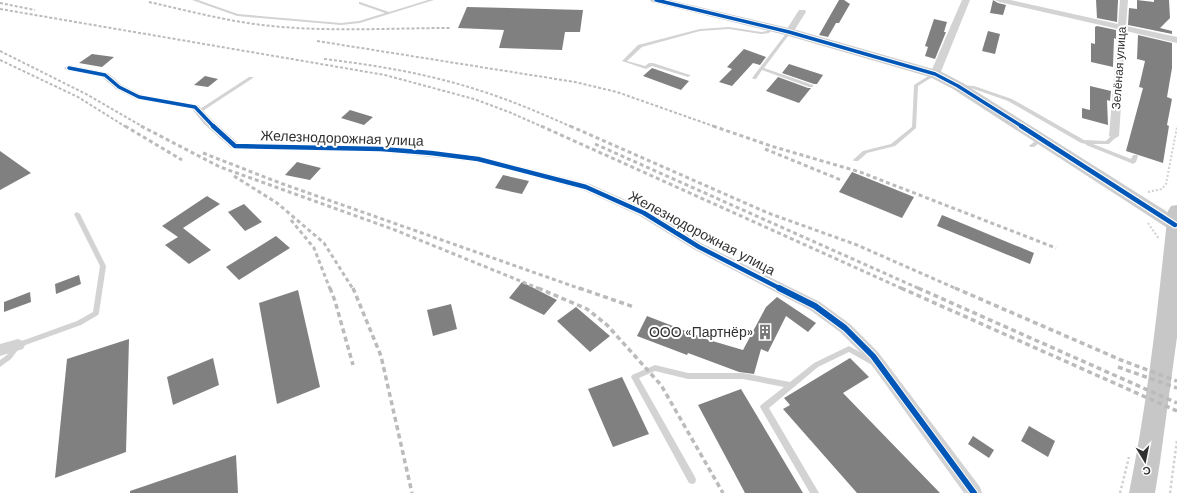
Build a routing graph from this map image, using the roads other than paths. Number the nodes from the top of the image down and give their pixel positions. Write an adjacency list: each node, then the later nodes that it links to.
1 (194, 0): 9 (lane)
2 (432, 0): 9 (lane)
3 (656, 0): 11 (street)
4 (966, 0): 16 (street)
5 (999, 0): 10 (street)
6 (1124, 0): 10 (street, Зелёная улица)
7 (360, 3): 9 (lane)
8 (802, 12): 12 (street)
9 (389, 14)
10 (1122, 27): 13 (street); 23 (street, Зелёная улица)
11 (772, 28): 12 (street); 17 (lane)
12 (789, 32): 15 (lane); 16 (street)
13 (1177, 40)
14 (69, 68): 22 (street, Железнодорожная улица)
15 (761, 68): 19 (lane); 20 (lane)
16 (935, 74): 21 (street); 26 (lane)
17 (688, 76)
18 (251, 78): 22 (lane)
19 (754, 78)
20 (810, 86)
21 (958, 86): 24 (lane); 28 (street)
22 (199, 111): 32 (street, Железнодорожная улица)
23 (1114, 136): 24 (lane)
24 (1083, 142): 25 (lane)
25 (1135, 156)
26 (856, 160)
27 (77, 214): 29 (lane)
28 (1176, 218): 37 (main road)
29 (18, 345): 30 (street); 31 (lane)
30 (0, 350)
31 (0, 364)
32 (881, 367): 33 (lane); 36 (street, Железнодорожная улица)
33 (792, 385): 34 (lane); 35 (lane)
34 (692, 480)
35 (815, 493)
36 (974, 493)
37 (1142, 493)

